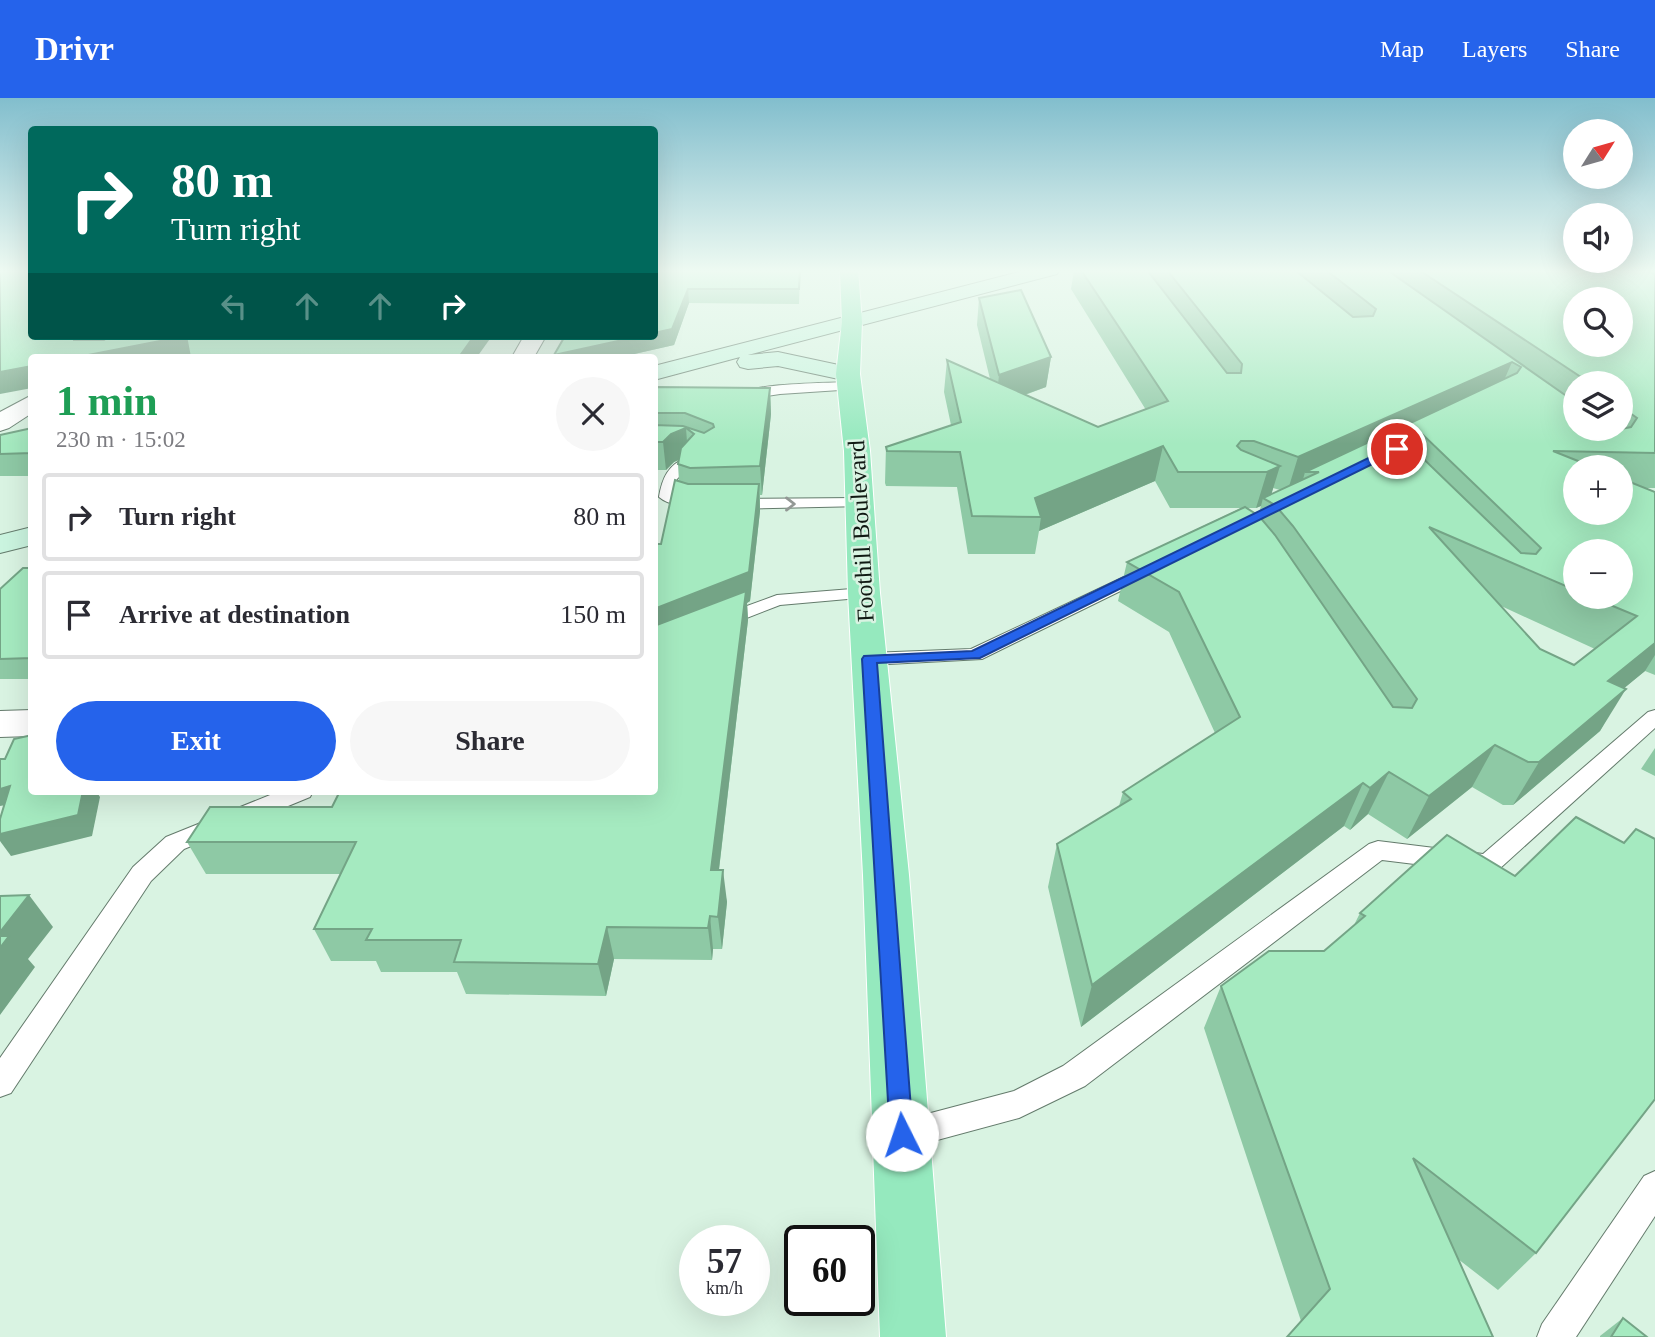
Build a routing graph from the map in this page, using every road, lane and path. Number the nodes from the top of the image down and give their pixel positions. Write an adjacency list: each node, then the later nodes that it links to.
1 (829, 328): 3 (main road)
2 (852, 328): 5 (main road, Foothill Boulevard)
3 (687, 364): 4 (main road); 5 (main road)
4 (658, 372)
5 (849, 380): 6 (lane); 10 (main road, Foothill Boulevard)
6 (727, 398)
7 (28, 405): 8 (street)
8 (0, 424)
9 (691, 453): 10 (lane, one-way to 10)
10 (858, 503): 14 (main road, Foothill Boulevard)
11 (28, 537): 12 (main road)
12 (1, 545)
13 (1158, 566): 16 (lane)
14 (864, 593): 15 (lane); 16 (main road, Foothill Boulevard)
15 (704, 629)
16 (870, 659): 22 (main road, Foothill Boulevard)
17 (1655, 717): 22 (lane)
18 (28, 723): 19 (street)
19 (0, 724)
20 (292, 795): 21 (lane)
21 (0, 1083)
22 (902, 1135): 24 (main road, Foothill Boulevard)
23 (1655, 1187): 25 (lane)
24 (913, 1337)
25 (1555, 1337)

